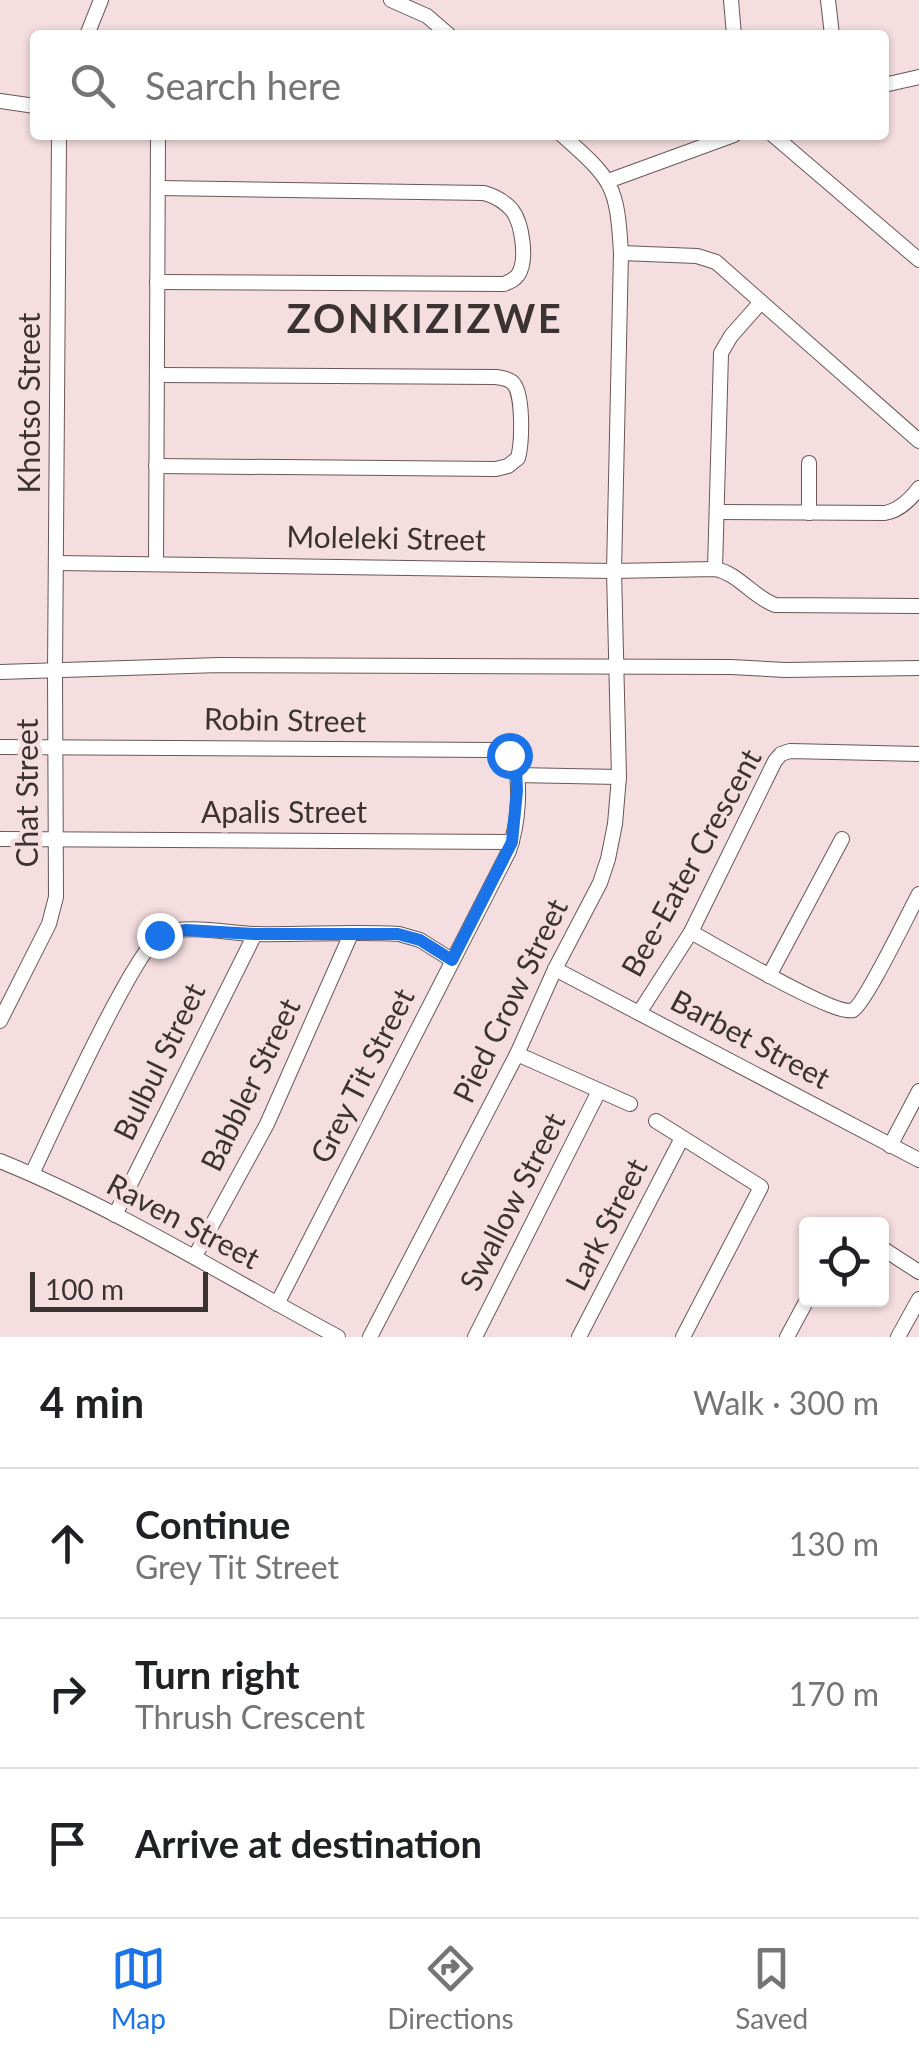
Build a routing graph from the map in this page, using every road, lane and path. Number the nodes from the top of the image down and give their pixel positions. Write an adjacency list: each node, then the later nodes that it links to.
1 (101, 0): 5 (street)
2 (391, 0): 6 (street)
3 (731, 0): 7 (street)
4 (828, 0): 8 (street)
5 (89, 30)
6 (444, 30)
7 (734, 30)
8 (831, 30)
9 (919, 77): 10 (street)
10 (889, 83)
11 (0, 100): 12 (street)
12 (30, 105)
13 (59, 140): 32 (street, Khotso Street)
14 (158, 140): 19 (street)
15 (568, 140): 18 (street)
16 (720, 140): 18 (street)
17 (779, 140): 21 (street)
18 (608, 180): 20 (street, Pied Crow Street)
19 (158, 188): 22 (street); 22 (street)
20 (620, 254): 23 (street); 34 (street, Pied Crow Street)
21 (919, 260)
22 (157, 282): 24 (street)
23 (761, 302): 25 (street); 29 (street)
24 (157, 374): 27 (street); 27 (street)
25 (919, 441)
26 (809, 463): 30 (street)
27 (156, 466): 31 (street)
28 (919, 488): 30 (street)
29 (718, 512): 30 (street); 33 (street)
30 (809, 514)
31 (156, 562): 32 (street, Moleleki Street); 34 (street, Moleleki Street)
32 (56, 563): 39 (street, Khotso Street)
33 (715, 569): 34 (street, Moleleki Street); 35 (street)
34 (614, 571): 36 (street, Pied Crow Street)
35 (919, 606)
36 (616, 666): 37 (street); 39 (street); 45 (street, Pied Crow Street)
37 (919, 668)
38 (0, 672): 39 (street)
39 (55, 672): 41 (street, Chat Street)
40 (0, 747): 41 (street, Robin Street)
41 (56, 747): 43 (street, Robin Street); 47 (street, Chat Street)
42 (919, 754): 51 (street, Bee-Eater Crescent)
43 (513, 757): 44 (street, Grey Tit Street)
44 (516, 774): 45 (street); 49 (street, Grey Tit Street)
45 (620, 777): 55 (street, Pied Crow Street)
46 (0, 839): 47 (street, Apalis Street)
47 (55, 839): 49 (street, Apalis Street); 58 (street, Chat Street)
48 (842, 839): 56 (street)
49 (512, 842): 54 (street, Grey Tit Street)
50 (919, 894): 56 (street)
51 (691, 932): 56 (street); 57 (street, Bee-Eater Crescent)
52 (254, 934): 53 (street); 68 (street); 69 (street, Bulbul Street)
53 (351, 934): 54 (street); 71 (street, Babbler Street)
54 (452, 960): 74 (street, Grey Tit Street)
55 (555, 970): 57 (street, Barbet Street); 59 (street, Pied Crow Street)
56 (769, 976)
57 (639, 1013): 65 (street, Barbet Street)
58 (0, 1020)
59 (516, 1054): 60 (street); 77 (street, Pied Crow Street)
60 (599, 1091): 62 (street); 78 (street, Swallow Street)
61 (919, 1091): 65 (street)
62 (630, 1104)
63 (656, 1121): 64 (street)
64 (682, 1138): 79 (street, Lark Street); 80 (street)
65 (890, 1146): 66 (street, Barbet Street)
66 (919, 1160)
67 (0, 1161): 68 (street, Raven Street)
68 (32, 1174): 69 (street, Raven Street)
69 (114, 1216): 71 (street, Raven Street)
70 (889, 1253): 72 (street)
71 (195, 1256): 74 (street, Raven Street)
72 (919, 1272)
73 (919, 1298): 82 (street)
74 (277, 1304): 76 (street, Raven Street)
75 (803, 1307): 81 (street)
76 (338, 1337)
77 (370, 1337)
78 (475, 1337)
79 (580, 1337)
80 (683, 1337)
81 (787, 1337)
82 (898, 1337)

